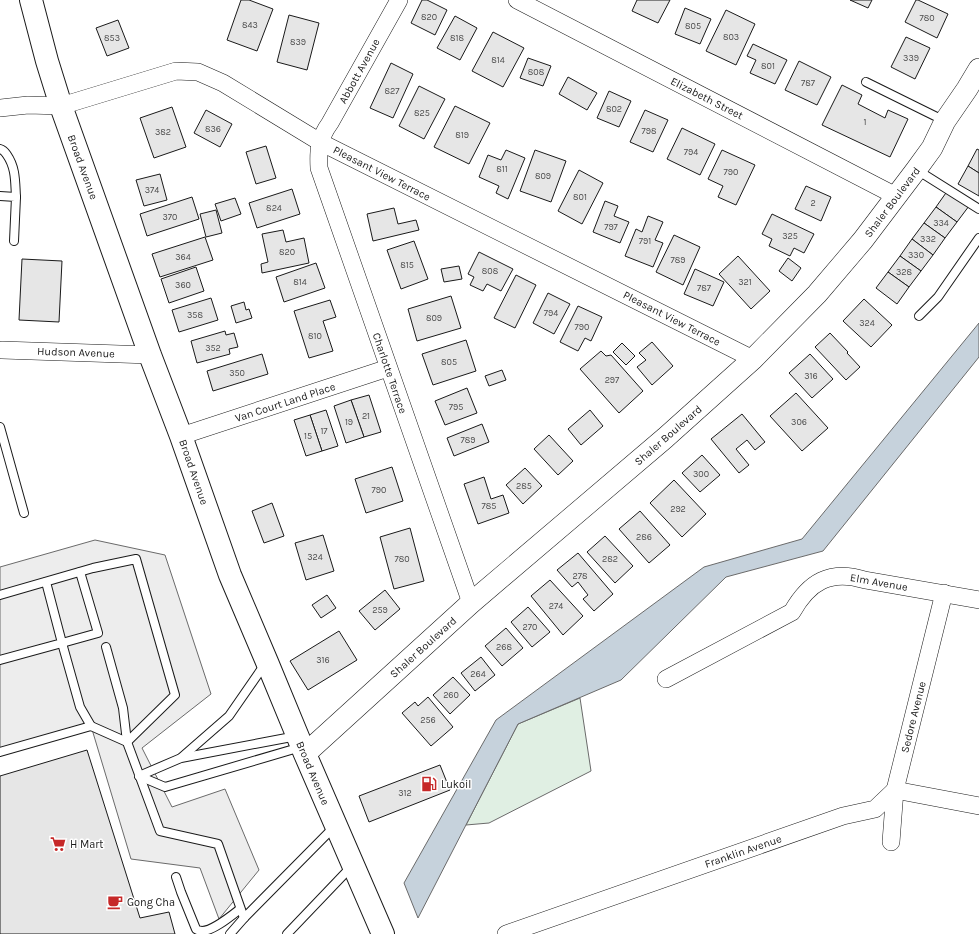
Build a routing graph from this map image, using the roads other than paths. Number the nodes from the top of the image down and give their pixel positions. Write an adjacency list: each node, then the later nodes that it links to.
1 (31, 0): 6 (main road, Broad Avenue)
2 (399, 0): 9 (street, Abbott Avenue)
3 (517, 0): 13 (street, Elizabeth Street)
4 (979, 69): 8 (street, Shaler Boulevard)
5 (866, 82): 8 (lane)
6 (61, 106): 7 (street, Pleasant View Terrace); 9 (street, Pleasant View Terrace); 20 (main road, Broad Avenue)
7 (0, 108)
8 (945, 121): 11 (street, Shaler Boulevard)
9 (320, 142): 21 (street, Pleasant View Terrace); 22 (street, Charlotte Terrace)
10 (0, 149): 14 (lane)
11 (916, 170): 13 (street, Shaler Boulevard); 15 (lane)
12 (0, 196): 14 (lane)
13 (896, 196): 21 (street, Shaler Boulevard)
14 (16, 197): 17 (lane)
15 (979, 209)
16 (979, 238): 18 (lane)
17 (14, 241)
18 (920, 316)
19 (1, 350): 20 (street, Hudson Avenue)
20 (150, 355): 24 (main road, Broad Avenue)
21 (753, 359): 31 (street, Shaler Boulevard)
22 (388, 368): 24 (street, Van Court Land Place); 31 (street, Charlotte Terrace)
23 (0, 427): 25 (lane)
24 (181, 436): 35 (main road, Broad Avenue)
25 (24, 513)
26 (80, 572): 27 (lane); 32 (lane); 38 (lane)
27 (46, 582): 29 (lane); 32 (lane)
28 (944, 593): 30 (street, Elm Avenue); 36 (street, Elm Avenue); 43 (street, Sedore Avenue)
29 (0, 595)
30 (979, 600)
31 (471, 603): 39 (street, Shaler Boulevard)
32 (62, 643): 34 (lane); 37 (lane)
33 (106, 647): 38 (lane)
34 (0, 660)
35 (267, 662): 39 (main road, Broad Avenue); 41 (lane)
36 (666, 679)
37 (91, 726): 38 (lane); 40 (lane)
38 (127, 742): 42 (lane)
39 (301, 746): 41 (lane); 42 (lane); 45 (main road, Broad Avenue)
40 (0, 752)
41 (181, 758): 42 (lane)
42 (139, 776): 49 (lane)
43 (895, 790): 44 (street); 46 (street, Sedore Avenue); 54 (street, Franklin Avenue)
44 (979, 806)
45 (336, 825): 47 (main road, Broad Avenue); 50 (lane)
46 (891, 842)
47 (353, 865): 52 (lane); 53 (main road, Broad Avenue)
48 (176, 877): 49 (lane)
49 (240, 909): 50 (lane)
50 (244, 918): 51 (lane)
51 (230, 934)
52 (287, 934)
53 (383, 934)
54 (506, 934)

